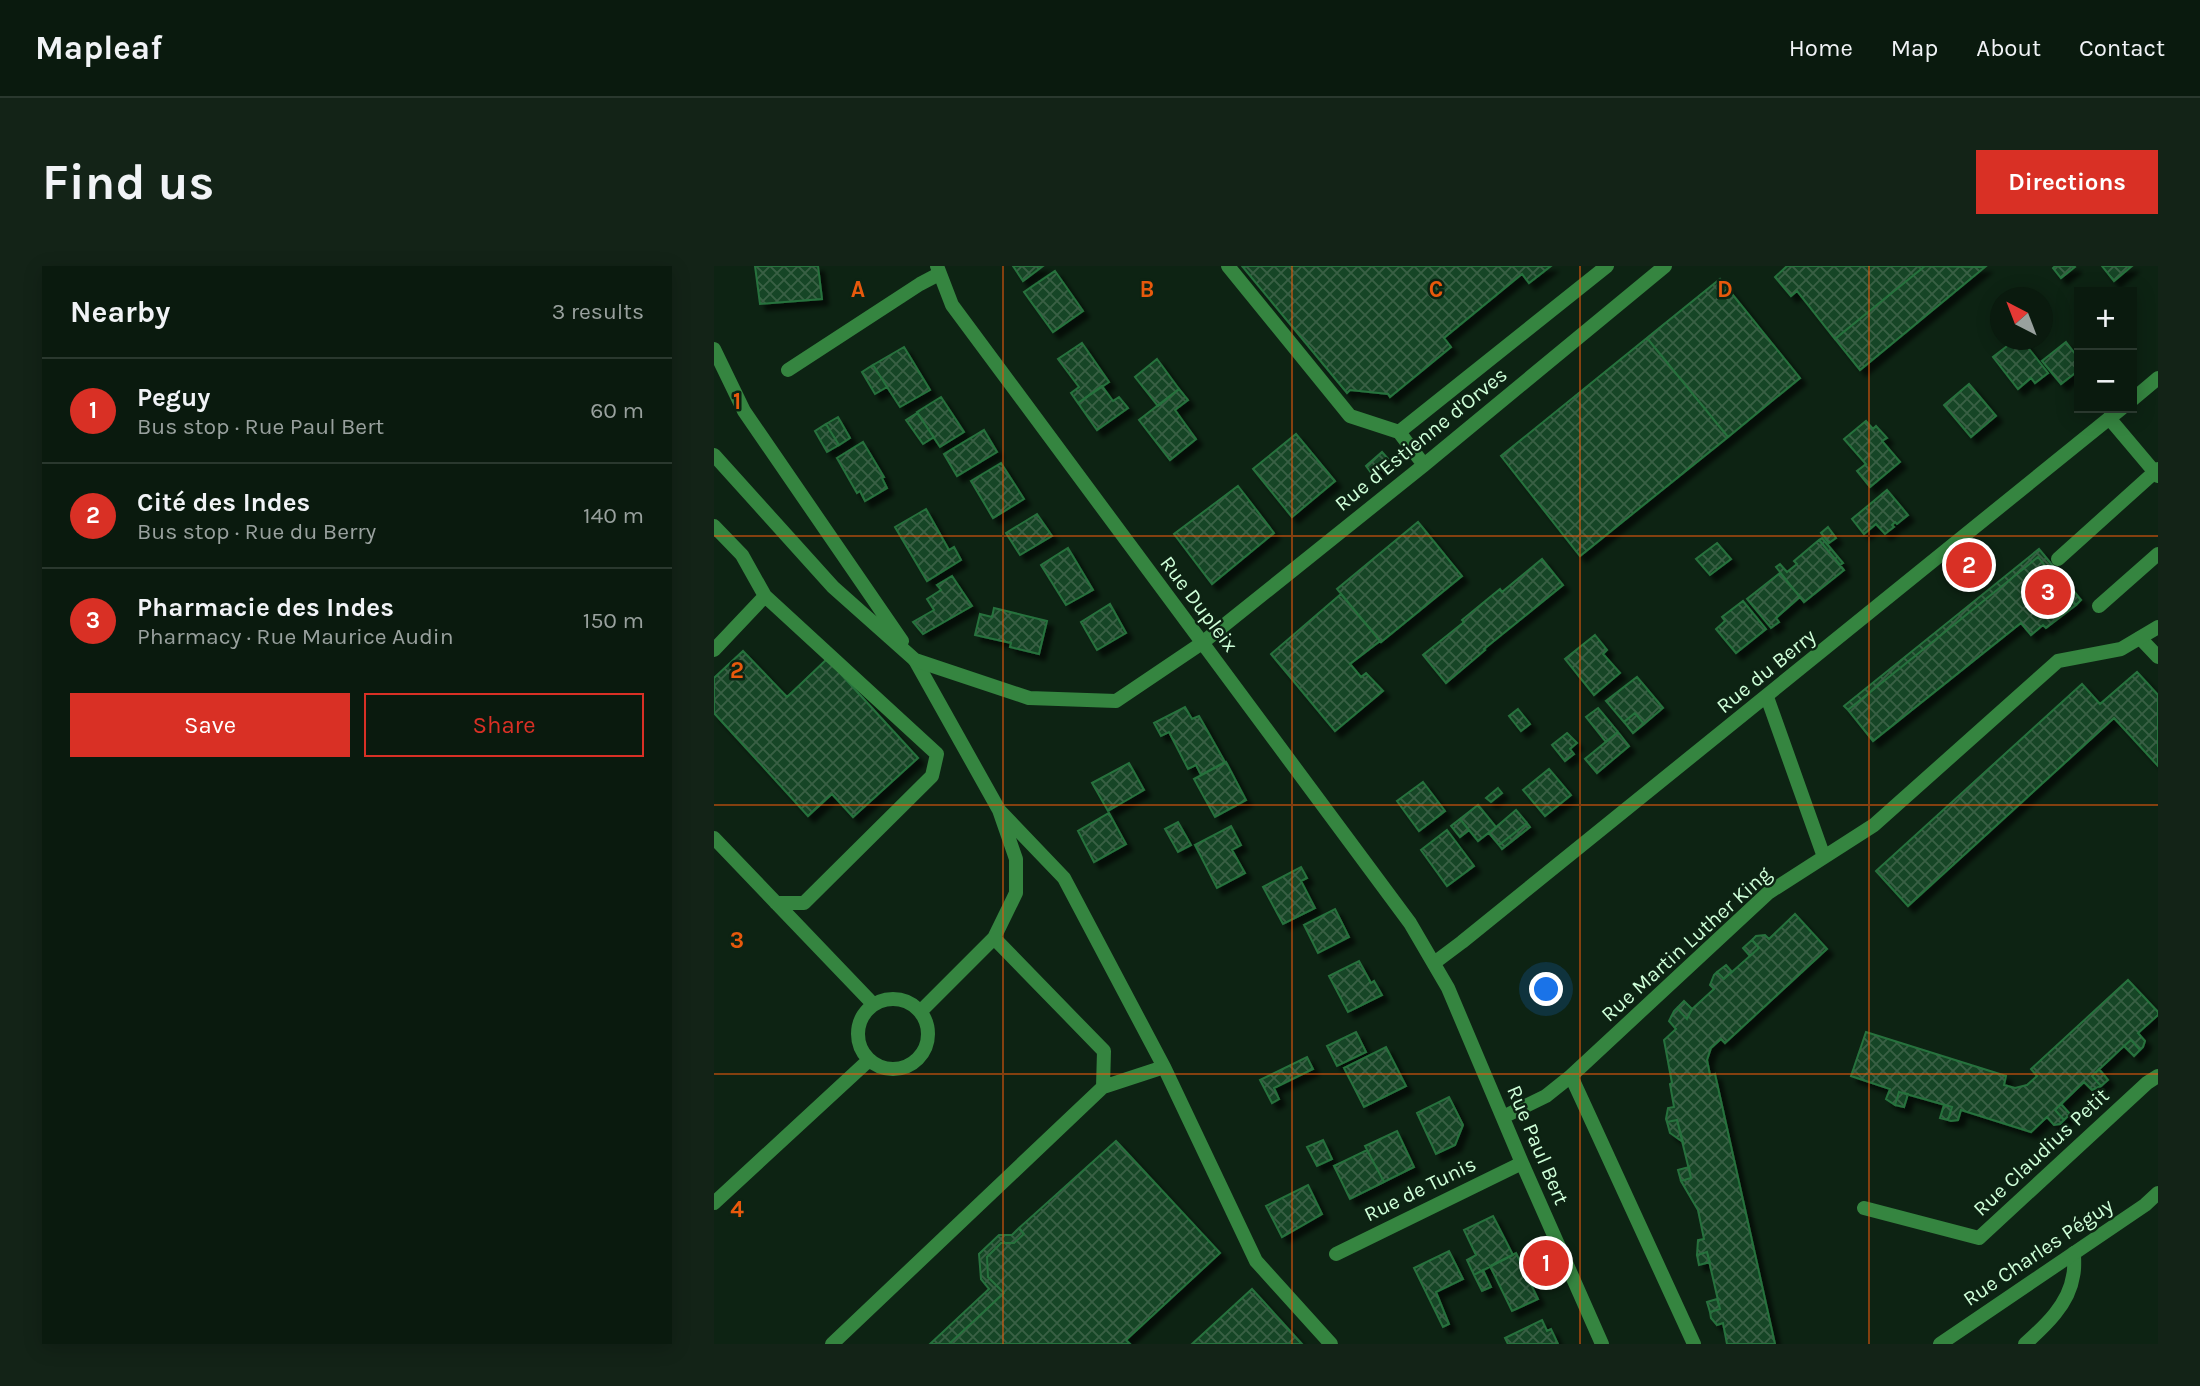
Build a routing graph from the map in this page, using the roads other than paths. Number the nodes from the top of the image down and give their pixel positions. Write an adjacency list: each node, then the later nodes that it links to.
1 (1228, 266): 11 (street)
2 (1607, 266): 11 (street)
3 (1665, 266): 13 (street, Rue d'Estienne d'Orves)
4 (938, 270): 6 (street); 23 (street, Rue Dupleix)
5 (714, 349): 25 (street)
6 (788, 370)
7 (2158, 377): 8 (street)
8 (2137, 396)
9 (2116, 413): 10 (street, Rue du Berry)
10 (2109, 418): 14 (street); 26 (street, Rue du Berry)
11 (1399, 432): 13 (street)
12 (714, 455): 25 (street)
13 (1424, 464): 23 (street, Rue d'Estienne d'Orves)
14 (2157, 472): 17 (street)
15 (714, 526): 18 (street)
16 (2158, 554): 19 (street)
17 (2058, 559)
18 (765, 596): 22 (street); 30 (street)
19 (2099, 606)
20 (2158, 627): 21 (street)
21 (2140, 638): 24 (street); 29 (street, Rue Martin Luther King)
22 (716, 642)
23 (1202, 643): 25 (street, Rue d'Estienne d'Orves); 32 (street, Rue Dupleix)
24 (2158, 657)
25 (915, 660): 27 (street)
26 (1767, 697): 29 (street); 32 (street, Rue du Berry)
27 (999, 810): 31 (street); 36 (street)
28 (714, 838): 30 (street)
29 (1824, 857): 37 (street, Rue Martin Luther King)
30 (776, 903): 33 (street)
31 (994, 939): 34 (street); 39 (street)
32 (1434, 963): 40 (street, Rue Paul Bert)
33 (873, 1004): 34 (street); 35 (street)
34 (920, 1011): 35 (street)
35 (869, 1060): 43 (street)
36 (1164, 1067): 39 (street); 48 (street)
37 (1571, 1076): 40 (street, Rue Martin Luther King); 50 (street)
38 (2158, 1076): 44 (street, Rue Claudius Petit)
39 (1103, 1087): 47 (street)
40 (1503, 1117): 41 (street, Rue Paul Bert)
41 (1522, 1163): 46 (street, Rue de Tunis); 49 (street, Rue Paul Bert)
42 (2158, 1193): 45 (street, Rue Charles Péguy)
43 (714, 1203)
44 (1864, 1208)
45 (2074, 1253): 51 (street, Rue Charles Péguy); 52 (street)
46 (1336, 1254)
47 (832, 1344)
48 (1331, 1344)
49 (1602, 1344)
50 (1694, 1344)
51 (1940, 1344)
52 (2025, 1344)

